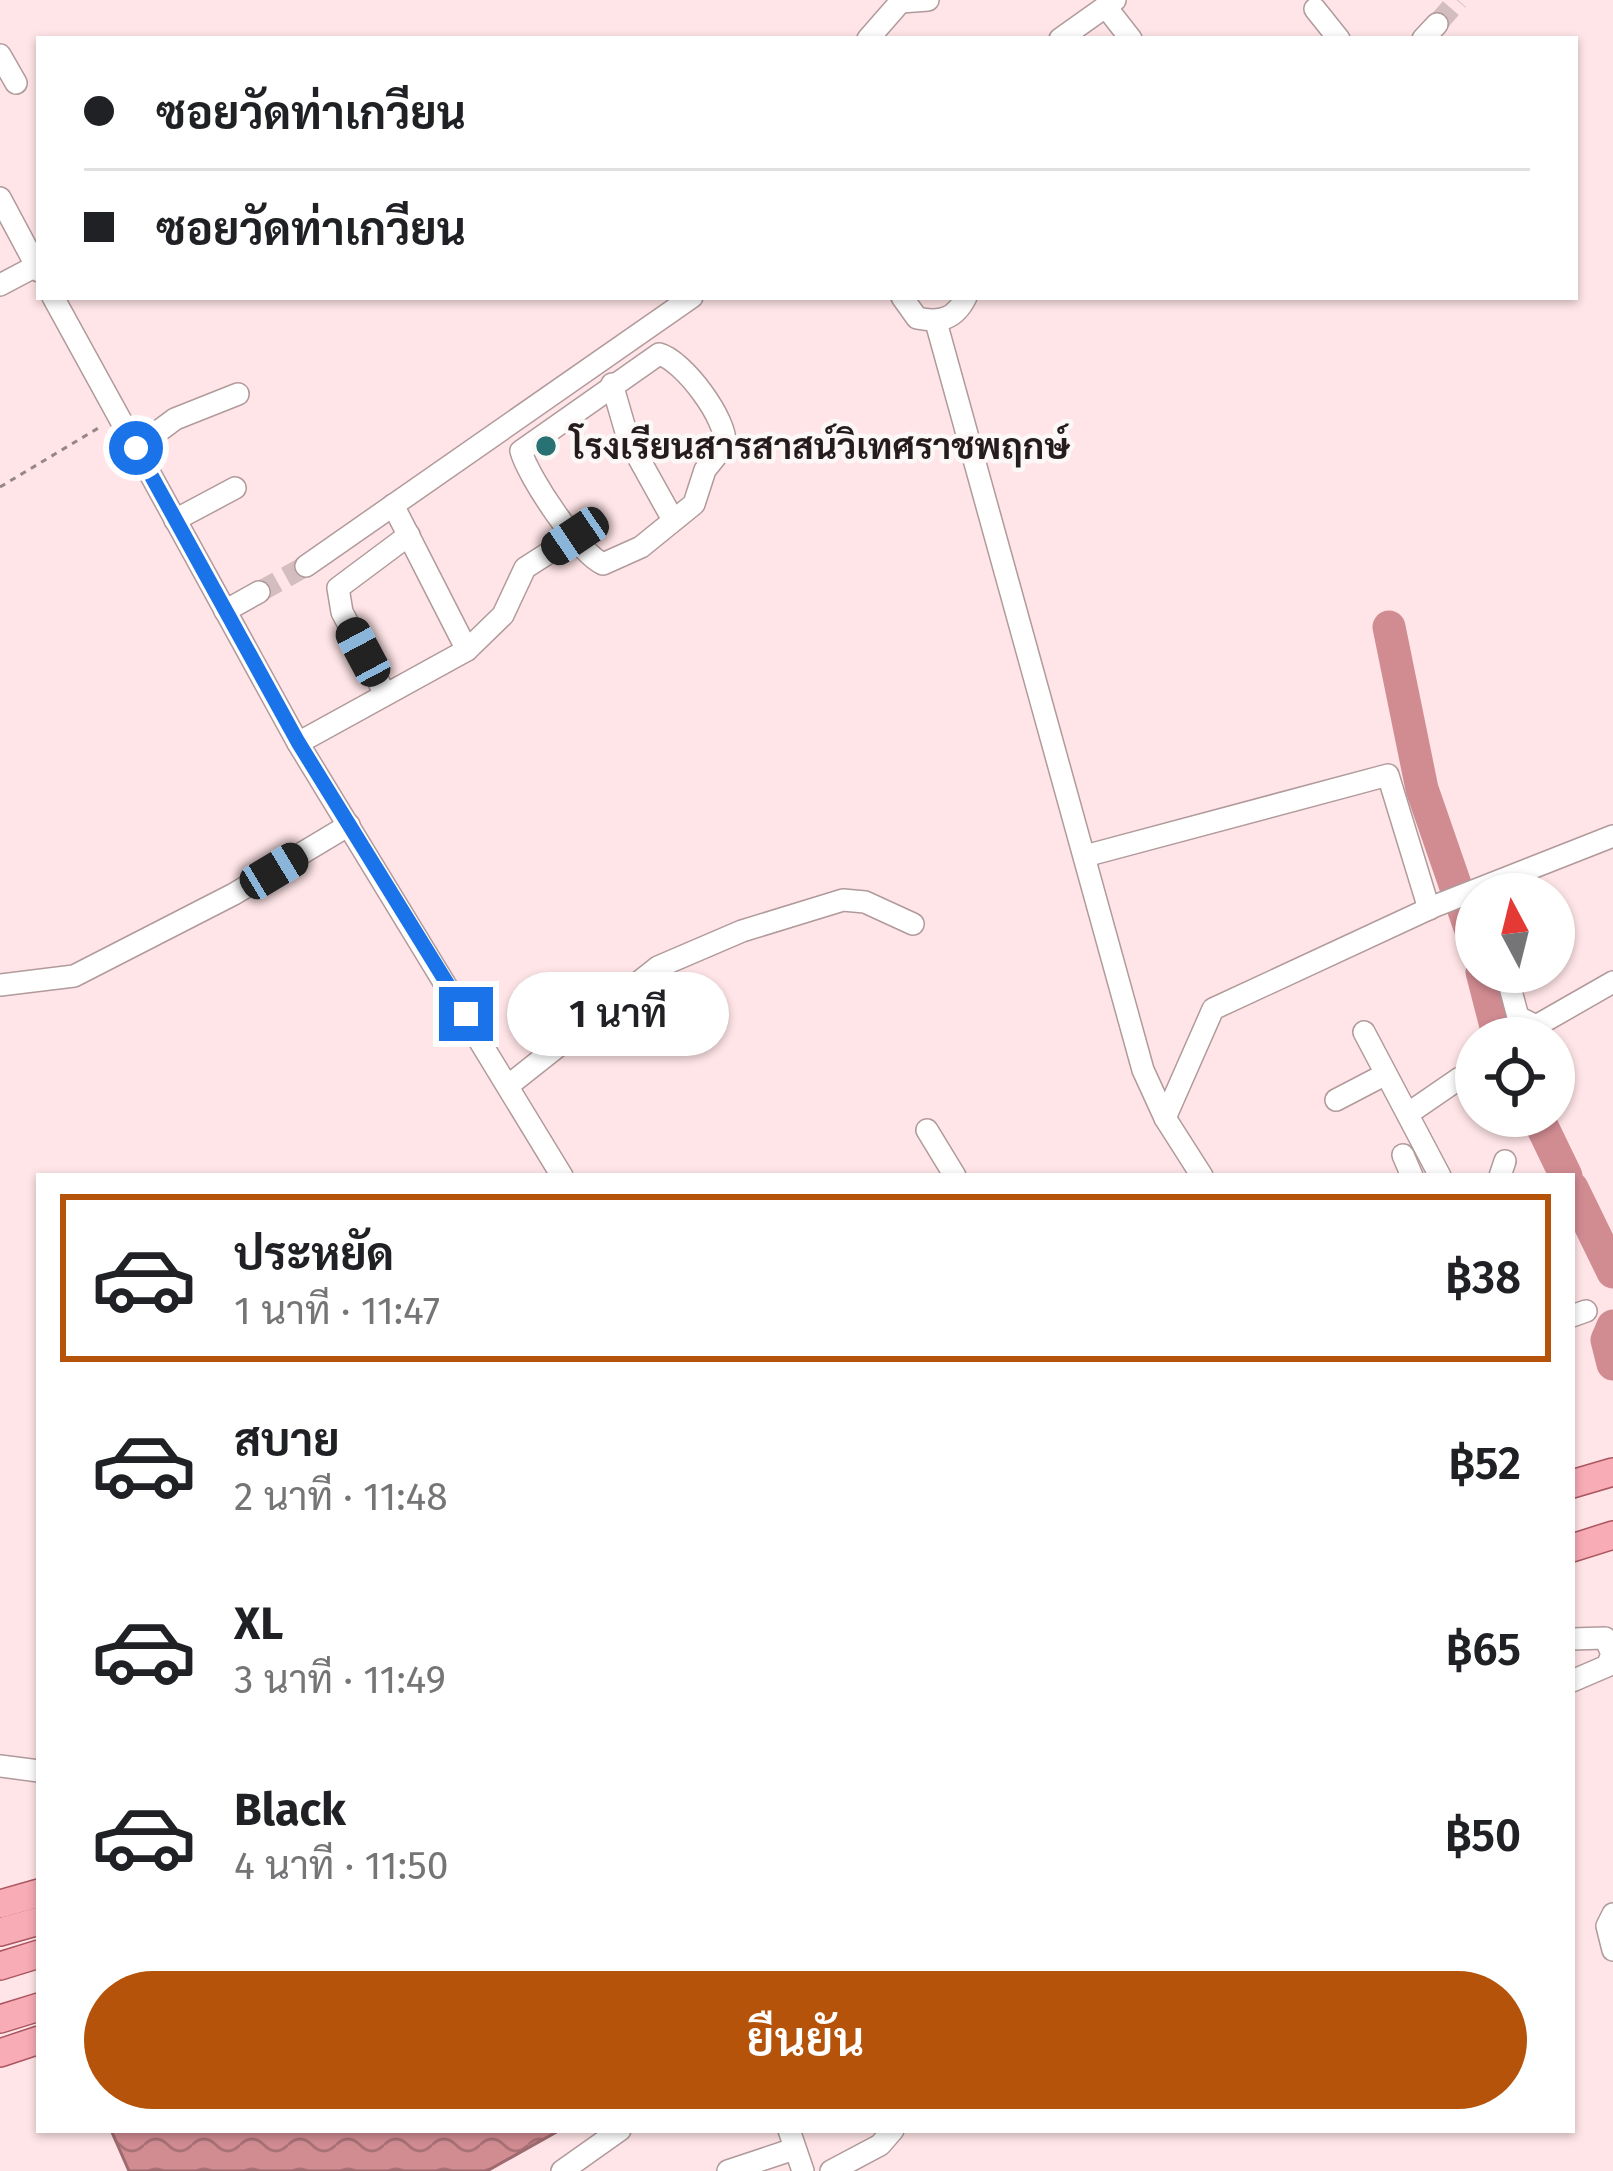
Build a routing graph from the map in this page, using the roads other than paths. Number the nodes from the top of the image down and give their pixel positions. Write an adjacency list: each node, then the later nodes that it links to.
1 (928, 0): 2 (street)
2 (902, 1): 5 (street)
3 (1111, 3): 6 (street); 7 (street)
4 (1315, 9): 8 (street)
5 (878, 10)
6 (1064, 36)
7 (1129, 36)
8 (1337, 36)
9 (0, 56): 10 (street)
10 (16, 83)
11 (0, 198): 12 (street)
12 (36, 264)
13 (36, 269): 14 (street)
14 (0, 285)
15 (55, 300): 22 (street)
16 (688, 300): 24 (street)
17 (904, 300): 19 (street)
18 (964, 300): 19 (street)
19 (936, 322): 37 (street)
20 (612, 384): 25 (street); 25 (street); 28 (street)
21 (238, 394): 22 (street)
22 (136, 448): 26 (street)
23 (235, 488): 26 (street)
24 (393, 505): 27 (street); 29 (street)
25 (672, 518): 28 (street)
26 (176, 520): 31 (street)
27 (410, 535): 32 (street); 33 (street)
28 (575, 536): 32 (street)
29 (306, 566)
30 (259, 592): 31 (street)
31 (225, 611): 34 (street)
32 (466, 650): 33 (street)
33 (384, 692): 34 (street)
34 (298, 742): 35 (street)
35 (349, 825): 43 (street); 48 (street)
36 (1613, 836): 38 (street)
37 (1085, 856): 40 (street); 51 (street)
38 (1523, 873)
39 (1455, 899): 40 (street)
40 (1432, 907): 51 (street)
41 (913, 924): 48 (street)
42 (1613, 982): 44 (street)
43 (0, 985)
44 (1512, 993)
45 (1364, 1031): 46 (street)
46 (1384, 1075): 49 (street); 50 (street)
47 (1455, 1081): 50 (street)
48 (509, 1085): 53 (street)
49 (1336, 1100)
50 (1409, 1113): 56 (street)
51 (1165, 1118): 55 (street)
52 (927, 1130): 54 (street)
53 (560, 1173)
54 (954, 1173)
55 (1200, 1173)
56 (1439, 1173)
57 (1613, 1472): 58 (main road)
58 (1575, 1483)
59 (1613, 1535): 60 (main road)
60 (1575, 1547)
61 (1575, 1638): 62 (street)
62 (1575, 1680)
63 (0, 1766): 64 (street)
64 (36, 1771)
65 (36, 1894): 66 (main road)
66 (0, 1904)
67 (1613, 1914): 70 (street)
68 (36, 1922): 69 (main road)
69 (0, 1932)
70 (1613, 1949)
71 (36, 1955): 72 (main road)
72 (0, 1966)
73 (36, 2008): 74 (main road)
74 (0, 2018)
75 (36, 2040): 76 (main road)
76 (0, 2053)
77 (616, 2133): 80 (street)
78 (890, 2133): 83 (street)
79 (792, 2139): 81 (street); 82 (street)
80 (562, 2171)
81 (728, 2171)
82 (803, 2171)
83 (831, 2171)

